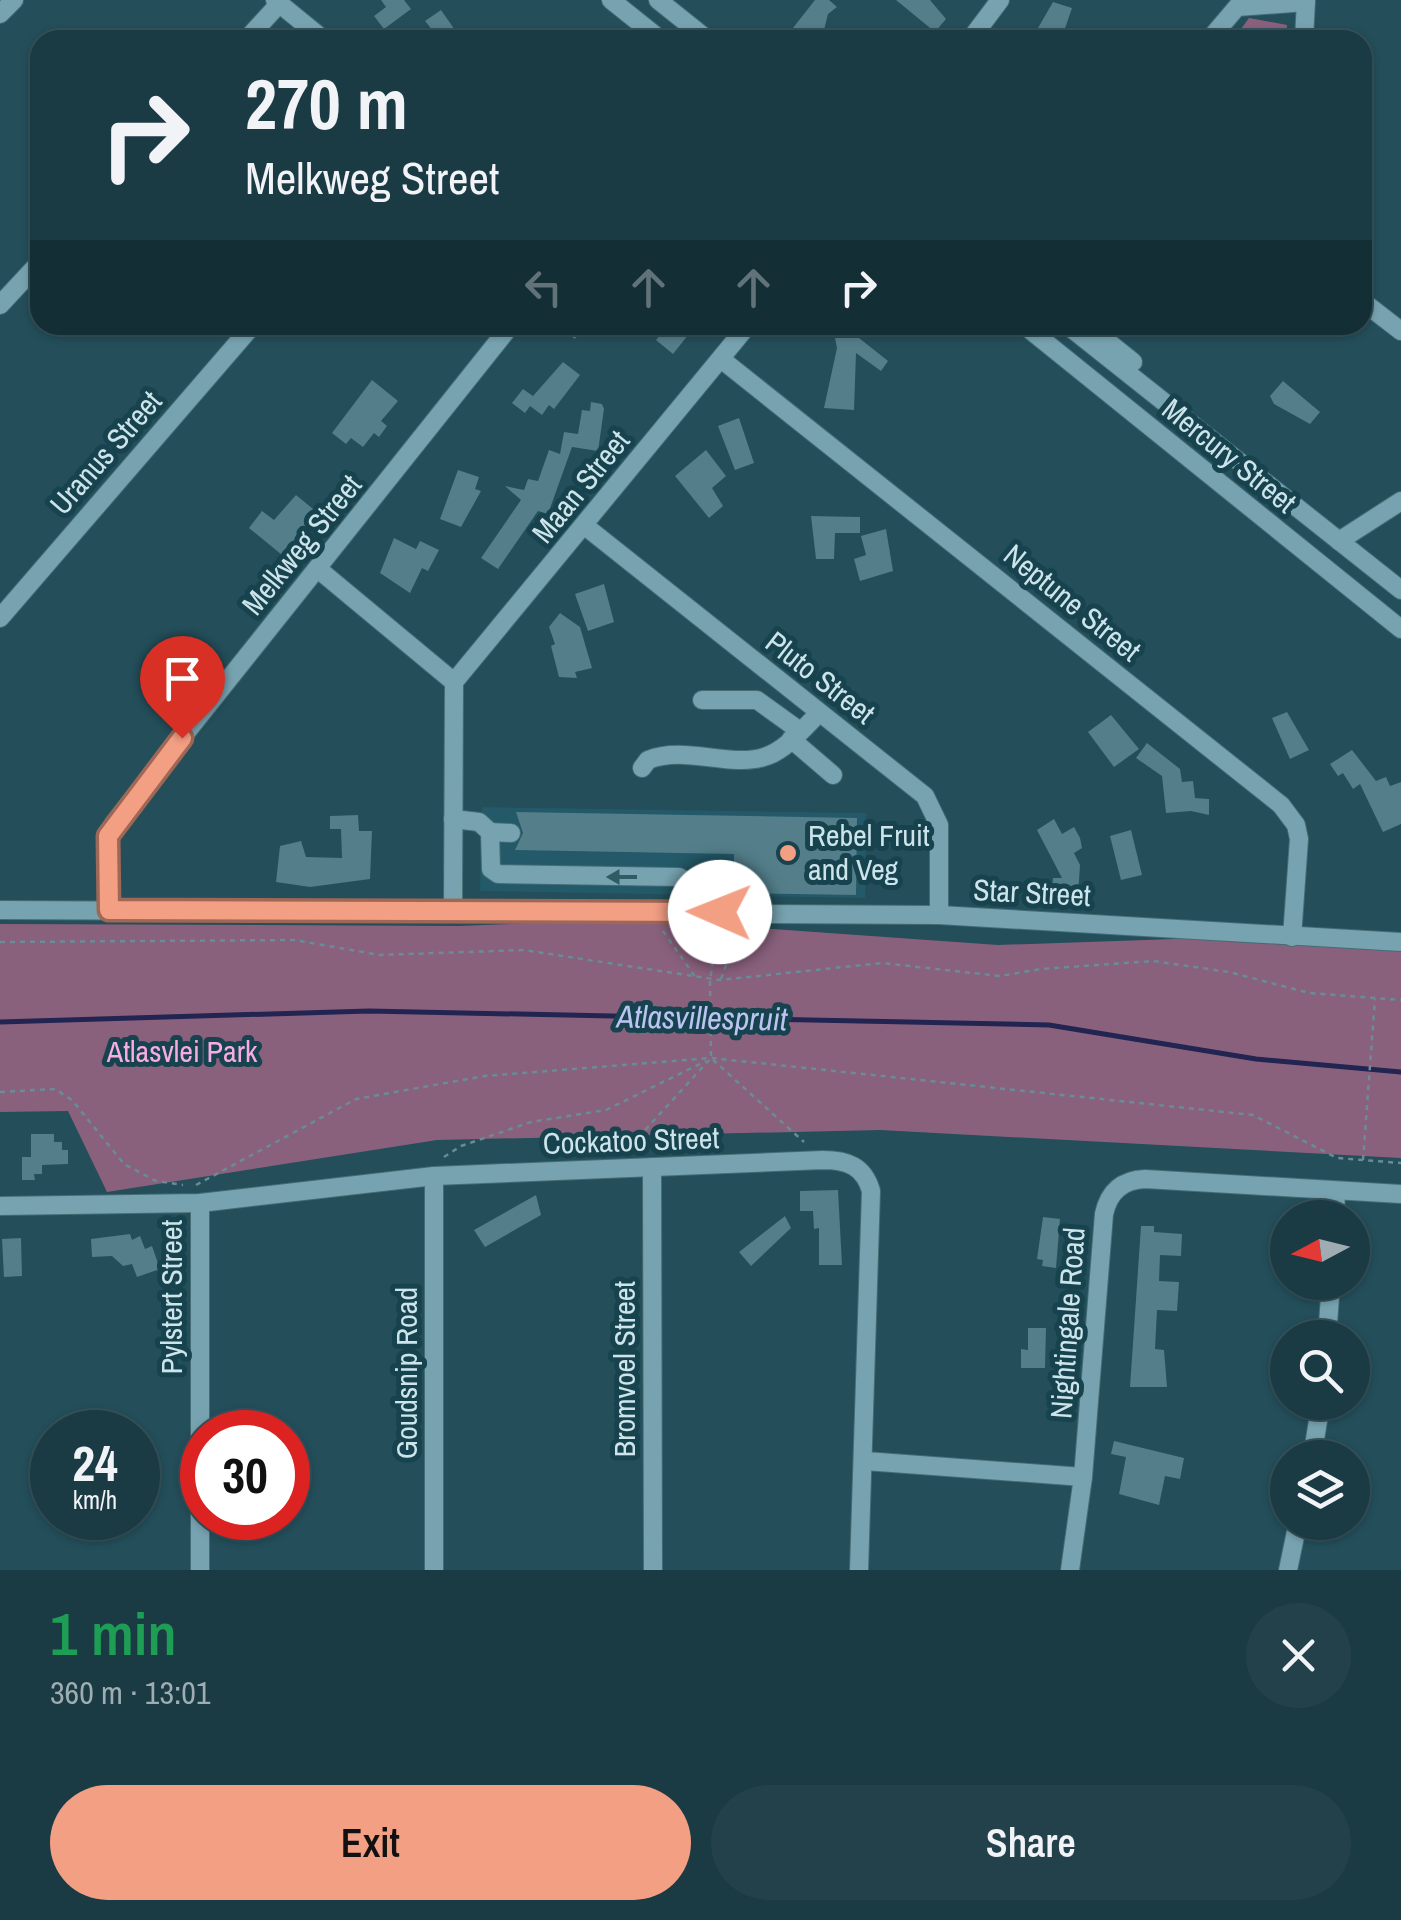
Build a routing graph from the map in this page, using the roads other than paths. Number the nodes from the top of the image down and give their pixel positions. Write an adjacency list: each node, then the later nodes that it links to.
1 (14, 0): 8 (street)
2 (611, 0): 11 (street)
3 (658, 0): 12 (street)
4 (676, 0): 13 (street)
5 (1306, 1): 15 (street); 16 (street)
6 (277, 2): 9 (street); 10 (street)
7 (992, 3): 14 (street)
8 (0, 14)
9 (254, 30)
10 (312, 30)
11 (648, 30)
12 (696, 30)
13 (714, 30)
14 (976, 30)
15 (1217, 30)
16 (1305, 30)
17 (30, 273): 18 (street)
18 (0, 305)
19 (1372, 308): 20 (street)
20 (1401, 331)
21 (245, 335): 34 (street, Uranus Street)
22 (503, 335): 31 (street, Melkweg Street)
23 (740, 335): 27 (street, Maan Street)
24 (1036, 335): 35 (street, Mercury Street)
25 (1080, 335): 30 (street, Mercury Street)
26 (1099, 335): 30 (street, Mercury Street)
27 (721, 360): 29 (street, Maan Street); 50 (street, Neptune Street)
28 (1401, 501): 30 (street)
29 (585, 526): 36 (street, Maan Street); 38 (street, Pluto Street)
30 (1343, 537): 32 (street, Mercury Street); 33 (street, Mercury Street)
31 (318, 569): 36 (street); 46 (street, Melkweg Street)
32 (1401, 576)
33 (1401, 590)
34 (0, 618)
35 (1401, 629)
36 (454, 682): 42 (street)
37 (702, 700): 39 (street)
38 (818, 713): 39 (street); 49 (street, Pluto Street)
39 (796, 735): 40 (street); 41 (street)
40 (642, 768)
41 (833, 776)
42 (453, 819): 43 (street); 47 (street)
43 (490, 832): 44 (street); 48 (street, one-way to 43)
44 (511, 833)
45 (0, 910): 46 (street, Star Street)
46 (109, 910): 47 (street, Star Street)
47 (453, 911): 48 (street, Star Street)
48 (690, 911): 49 (street, Star Street)
49 (939, 915): 50 (street, Star Street)
50 (1292, 937): 51 (street, Star Street)
51 (1401, 942)
52 (652, 1167): 53 (street, Cockatoo Street); 59 (street, Cockatoo Street); 64 (street, Bromvoel Street)
53 (437, 1168): 57 (street, Cockatoo Street); 63 (street, Goudsnip Road)
54 (1336, 1191): 55 (street, Nightingale Road); 56 (street); 60 (street, Nightingale Road)
55 (1401, 1194)
56 (1336, 1200)
57 (200, 1203): 58 (street, Cockatoo Street); 62 (street, Pylstert Street)
58 (0, 1206)
59 (864, 1461): 60 (street); 65 (street, Cockatoo Street)
60 (1083, 1478): 66 (street, Nightingale Road)
61 (1294, 1540): 67 (street)
62 (200, 1570)
63 (434, 1570)
64 (653, 1570)
65 (858, 1570)
66 (1070, 1570)
67 (1288, 1570)

